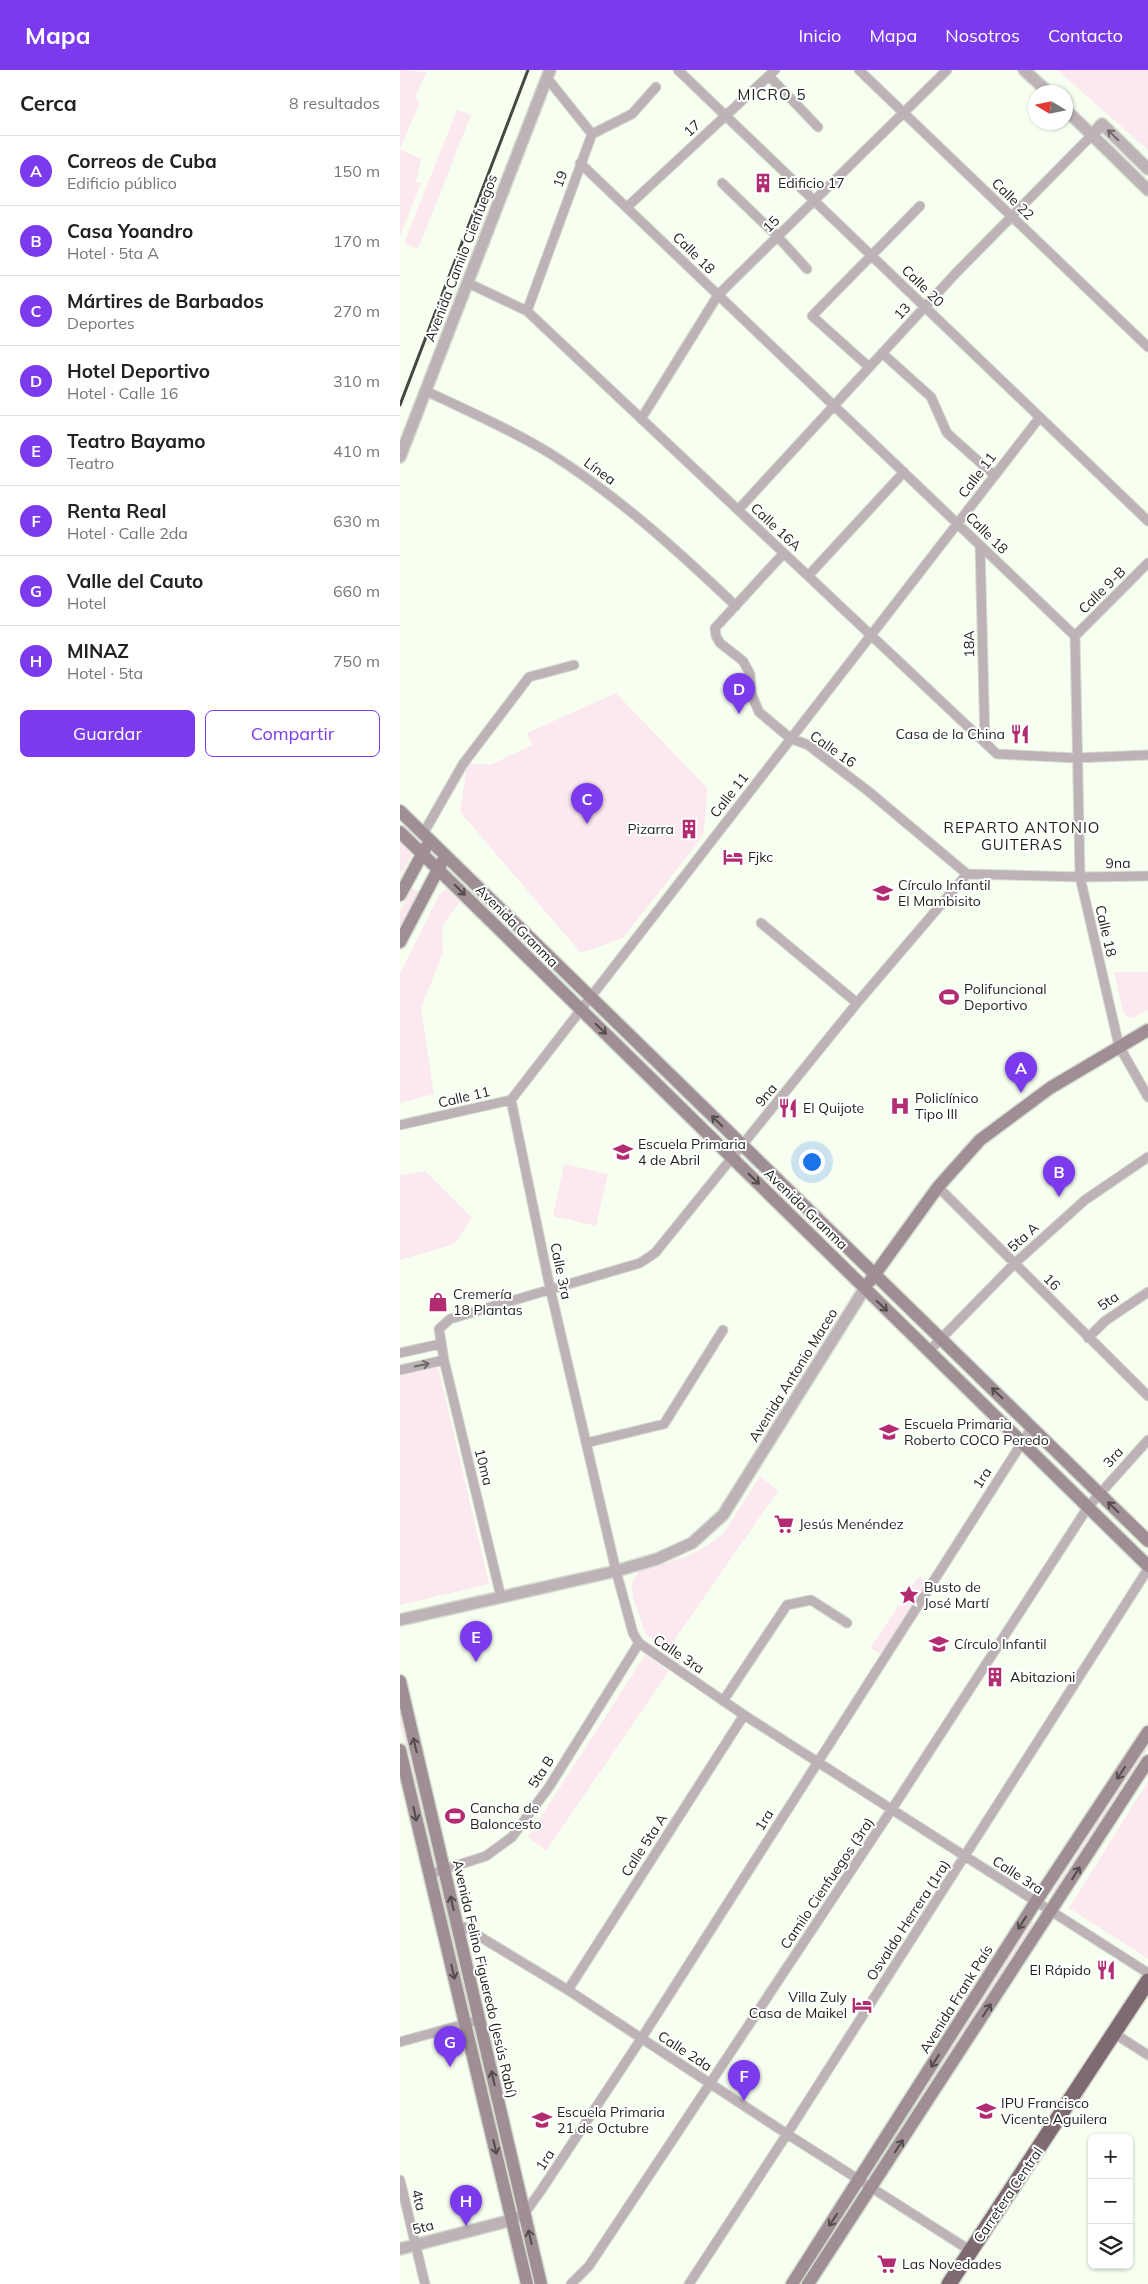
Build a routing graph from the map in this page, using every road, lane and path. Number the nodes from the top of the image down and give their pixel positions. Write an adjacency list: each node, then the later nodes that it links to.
1 (678, 70): 10 (street, Calle 20)
2 (859, 70): 9 (street, Calle 22)
3 (947, 70): 9 (street, 15)
4 (1024, 70): 7 (street)
5 (772, 73): 10 (street, 17); 12 (street)
6 (549, 74): 13 (street); 26 (street, Avenida Camilo Cienfuegos)
7 (1040, 85)
8 (656, 87): 13 (street)
9 (904, 113): 19 (street, 15); 22 (street, Calle 22)
10 (726, 116): 19 (street, Calle 20); 21 (street, 17)
11 (1073, 117): 14 (street)
12 (818, 127)
13 (592, 134): 15 (street, 19)
14 (1092, 135): 16 (street, one-way to 14); 18 (street); 22 (street, 13)
15 (580, 163): 21 (street, Calle 18); 29 (street, 19)
16 (1148, 168)
17 (722, 183): 23 (street)
18 (1148, 190)
19 (814, 201): 23 (street, 15); 24 (street, Calle 20)
20 (920, 206): 24 (street)
21 (627, 207): 27 (street, Calle 18)
22 (1011, 216): 28 (street, 13); 30 (street, Calle 22)
23 (778, 237): 25 (street); 27 (street, 15)
24 (871, 256): 28 (street, Calle 20); 32 (street)
25 (807, 268)
26 (468, 283): 29 (street, Calle 16A); 33 (street, Avenida Camilo Cienfuegos)
27 (718, 295): 34 (street, Calle 18); 36 (street, 15)
28 (925, 307): 31 (street, 13); 35 (street, Calle 20)
29 (526, 311): 36 (street, Calle 16A)
30 (1148, 347)
31 (882, 353): 32 (street, 13); 39 (street)
32 (868, 368): 34 (street, 13)
33 (426, 391): 37 (street, Avenida Camilo Cienfuegos); 47 (street, Línea)
34 (833, 405): 38 (street, Calle 18); 40 (street, 13)
35 (1040, 417): 39 (street, Calle 11); 41 (street, Calle 20)
36 (641, 419): 40 (street, Calle 16A)
37 (400, 457)
38 (904, 472): 42 (street, Calle 18); 46 (street)
39 (994, 475): 42 (street, Calle 11)
40 (738, 510): 44 (street, Calle 16A)
41 (1148, 521)
42 (958, 524): 43 (street, Calle 18); 48 (street, Calle 11)
43 (980, 546): 49 (street, Calle 18); 52 (street, 18A)
44 (784, 553): 46 (street, Calle 16A); 47 (street)
45 (1148, 563): 49 (street, Calle 9-B)
46 (808, 576): 48 (street, Calle 16A)
47 (736, 606): 51 (street, Calle 16)
48 (872, 636): 51 (street, Calle 11); 52 (street, Calle 16A)
49 (1075, 636): 54 (street, Calle 18)
50 (574, 665): 57 (street)
51 (790, 738): 61 (street, Calle 16); 67 (street, Calle 11)
52 (985, 743): 54 (street, Calle 16A)
53 (1148, 756): 54 (street, Calle 16A)
54 (1076, 758): 63 (street, Calle 18)
55 (400, 811): 57 (main road, Avenida Granma)
56 (400, 832): 58 (main road, Avenida Granma)
57 (426, 837): 58 (main road); 59 (main road, Avenida Granma)
58 (422, 853): 60 (main road, Avenida Granma); 64 (main road)
59 (446, 856): 60 (main road); 67 (main road, Avenida Granma)
60 (438, 869): 66 (main road); 69 (main road, Avenida Granma, one-way to 69)
61 (967, 874): 63 (street, 9na); 68 (street, 9na)
62 (1148, 876): 63 (street, 9na)
63 (1080, 877): 71 (street, Calle 18)
64 (400, 895)
65 (761, 923): 68 (street)
66 (400, 942)
67 (591, 998): 69 (street, Calle 11); 75 (main road, Avenida Granma, one-way to 67)
68 (857, 1003): 75 (street, 9na)
69 (581, 1009): 73 (street, Calle 11); 77 (main road, Avenida Granma, one-way to 77)
70 (1148, 1030): 71 (main road, Avenida Antonio Maceo)
71 (1119, 1046): 72 (street, Calle 18); 78 (main road, Avenida Antonio Maceo)
72 (1148, 1097)
73 (511, 1100): 74 (street, Calle 11); 81 (street, Calle 3ra)
74 (400, 1125)
75 (743, 1146): 77 (street, 9na); 80 (main road, Avenida Granma)
76 (1148, 1156): 79 (street, 5ta A)
77 (732, 1158): 81 (street, 9na); 82 (main road, Avenida Granma, one-way to 82)
78 (938, 1187): 79 (street, 16); 80 (main road, Avenida Antonio Maceo)
79 (1014, 1264): 85 (street, 16); 86 (street, 5ta A)
80 (874, 1274): 82 (main road, Avenida Antonio Maceo); 86 (main road, Avenida Granma)
81 (550, 1288): 87 (street, 9na); 96 (street, Calle 3ra)
82 (865, 1288): 88 (main road, Avenida Granma, one-way to 88); 101 (street, Avenida Antonio Maceo)
83 (1148, 1292): 85 (street, 5ta)
84 (723, 1330): 96 (street)
85 (1088, 1338): 92 (street, 16)
86 (942, 1339): 88 (street, 5ta A); 93 (main road, Avenida Granma, one-way to 86)
87 (440, 1344): 89 (street); 90 (street, 10ma)
88 (928, 1351): 95 (main road, Avenida Granma)
89 (400, 1353)
90 (444, 1360): 91 (street, one-way to 90); 102 (street, 10ma)
91 (400, 1370)
92 (1148, 1396)
93 (1032, 1427): 95 (street, 1ra); 97 (main road, Avenida Granma)
94 (1148, 1440): 97 (street, 3ra)
95 (1021, 1442): 98 (main road, Avenida Granma); 111 (street, 1ra)
96 (586, 1443): 101 (street, Calle 3ra)
97 (1099, 1493): 98 (street, Camilo Cienfuegos (3ra)); 99 (main road, Avenida Granma, one-way to 97)
98 (1088, 1507): 100 (main road, Avenida Granma); 113 (street, Camilo Cienfuegos (3ra))
99 (1148, 1541)
100 (1148, 1568): 114 (street, Osvaldo Herrera (1ra))
101 (616, 1571): 102 (street, Avenida Antonio Maceo); 105 (street, Calle 3ra)
102 (501, 1596): 103 (street, Avenida Antonio Maceo)
103 (400, 1620)
104 (847, 1623): 107 (street)
105 (639, 1643): 107 (street, Calle 3ra); 115 (street, 5ta B)
106 (400, 1681): 115 (main road, Avenida Felino Figueredo (Jesús Rabí), one-way to 106)
107 (723, 1700): 108 (street, Calle 3ra)
108 (744, 1714): 111 (street, Calle 3ra); 122 (street, Calle 5ta A)
109 (1148, 1732): 117 (main road, Avenida Frank País, one-way to 117)
110 (400, 1750): 116 (main road, Avenida Felino Figueredo (Jesús Rabí), one-way to 116)
111 (818, 1761): 113 (street, Calle 3ra); 126 (street, 1ra)
112 (1148, 1761): 118 (main road, one-way to 112)
113 (892, 1809): 114 (street, Calle 3ra); 129 (street, Camilo Cienfuegos (3ra))
114 (965, 1857): 117 (street, Calle 3ra); 130 (street, Osvaldo Herrera (1ra))
115 (444, 1870): 116 (street, 5ta B); 119 (main road, Avenida Felino Figueredo (Jesús Rabí), one-way to 115)
116 (430, 1874): 124 (main road, Avenida Felino Figueredo (Jesús Rabí), one-way to 124)
117 (1036, 1902): 118 (street, Calle 3ra); 132 (main road, Avenida Frank País, one-way to 132)
118 (1051, 1912): 120 (street, Calle 3ra); 133 (main road, one-way to 118)
119 (458, 1929): 122 (street, Calle 2da); 123 (main road, Avenida Felino Figueredo (Jesús Rabí))
120 (1148, 1973)
121 (1148, 1981): 125 (highway, Carretera Central)
122 (568, 1990): 126 (street, Calle 2da)
123 (479, 2020): 124 (street); 134 (main road, Avenida Felino Figueredo (Jesús Rabí), one-way to 123)
124 (465, 2024): 127 (street); 135 (main road, Avenida Felino Figueredo (Jesús Rabí), one-way to 135)
125 (1115, 2034): 128 (street); 138 (highway, Carretera Central)
126 (641, 2039): 129 (street, Calle 2da); 134 (street, 1ra)
127 (400, 2042)
128 (1148, 2055)
129 (710, 2084): 130 (street, Calle 2da); 142 (street, Camilo Cienfuegos (3ra))
130 (787, 2134): 132 (street, Calle 2da); 143 (street, Osvaldo Herrera (1ra))
131 (400, 2180): 136 (street, 4ta)
132 (860, 2180): 133 (street, Calle 2da); 144 (main road, Avenida Frank País, one-way to 144)
133 (872, 2186): 138 (street, Calle 2da); 145 (main road)
134 (525, 2214): 135 (street); 141 (main road, Avenida Felino Figueredo (Jesús Rabí), one-way to 134)
135 (512, 2220): 136 (street, 5ta); 140 (main road, Avenida Felino Figueredo (Jesús Rabí))
136 (416, 2245): 137 (street, 5ta); 139 (street, 4ta)
137 (400, 2249)
138 (971, 2250): 146 (highway, Carretera Central)
139 (425, 2284)
140 (527, 2284)
141 (541, 2284)
142 (571, 2284)
143 (689, 2284)
144 (792, 2284)
145 (808, 2284)
146 (950, 2284)

